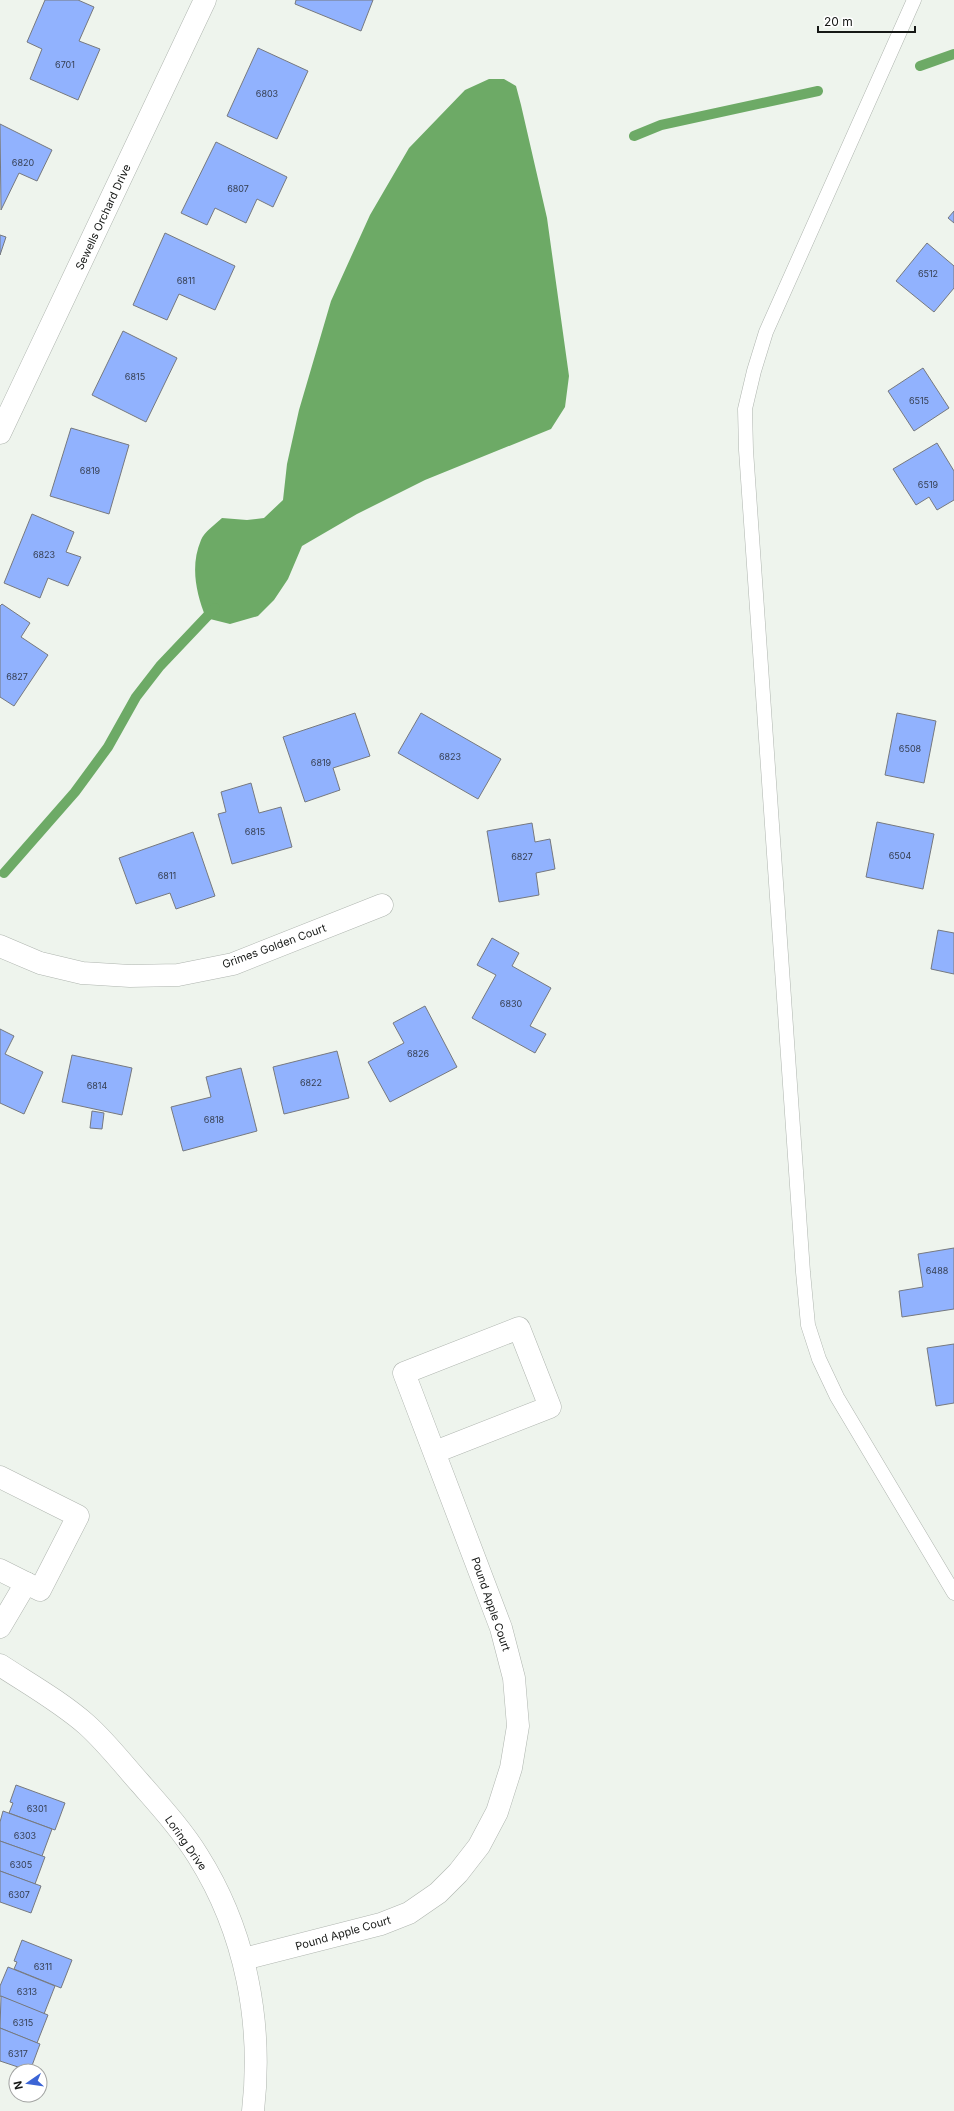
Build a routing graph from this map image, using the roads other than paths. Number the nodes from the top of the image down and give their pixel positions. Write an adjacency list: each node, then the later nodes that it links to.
1 (206, 0): 3 (street, Sewells Orchard Drive)
2 (914, 0): 10 (lane)
3 (0, 433)
4 (382, 905): 5 (street, Grimes Golden Court)
5 (0, 946)
6 (435, 1452): 6 (street, Pound Apple Court); 13 (street, Pound Apple Court)
7 (0, 1477): 9 (street)
8 (0, 1570): 9 (street)
9 (26, 1583): 11 (street)
10 (954, 1593)
11 (0, 1627)
12 (0, 1665): 13 (street, Loring Drive)
13 (244, 1959): 14 (street, Loring Drive)
14 (253, 2111)

